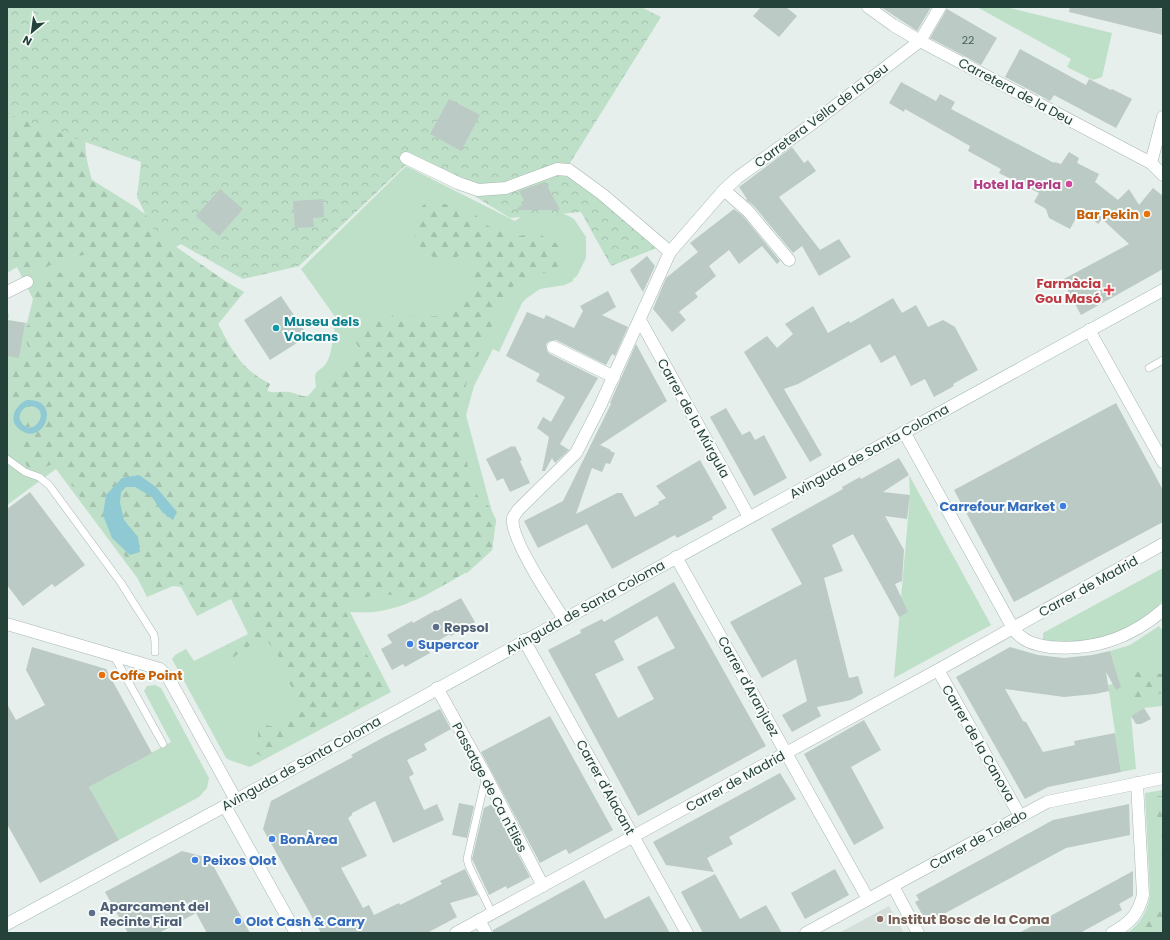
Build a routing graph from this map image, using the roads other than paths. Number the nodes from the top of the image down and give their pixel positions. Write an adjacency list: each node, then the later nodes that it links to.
1 (868, 7): 3 (street, Carretera de la Deu)
2 (940, 7): 3 (street)
3 (920, 41): 6 (street, Carretera de la Deu); 8 (street, Carretera Vella de la Deu)
4 (1163, 117): 6 (street)
5 (406, 158): 9 (street)
6 (1151, 163): 7 (street, Carretera de la Deu)
7 (1163, 175)
8 (724, 190): 9 (street, Carretera Vella de la Deu); 10 (street)
9 (670, 252): 14 (street, Carretera Vella de la Deu)
10 (789, 260)
11 (27, 282): 13 (street)
12 (1163, 290): 15 (street, Avinguda de Santa Coloma)
13 (7, 292)
14 (640, 320): 19 (street, Carretera Vella de la Deu); 23 (street, Carrer de la Múrgula)
15 (1089, 330): 20 (street, Avinguda de Santa Coloma); 22 (street)
16 (553, 347): 19 (street)
17 (1163, 360): 18 (lane)
18 (1149, 368)
19 (614, 376): 27 (street, Carretera Vella de la Deu)
20 (904, 432): 23 (street, Avinguda de Santa Coloma); 29 (street)
21 (7, 459): 31 (lane)
22 (1163, 462)
23 (749, 517): 25 (street, Avinguda de Santa Coloma)
24 (1163, 544): 29 (street, Carrer de Madrid)
25 (676, 557): 27 (street, Avinguda de Santa Coloma); 36 (street, Carrer d'Aranjuez)
26 (1163, 610): 29 (street)
27 (564, 619): 30 (street, Avinguda de Santa Coloma)
28 (10, 627): 32 (street)
29 (1013, 628): 33 (street, Carrer de Madrid)
30 (524, 640): 34 (street, Avinguda de Santa Coloma); 43 (street, Carrer d'Alacant)
31 (155, 652)
32 (114, 656): 35 (lane); 40 (street)
33 (938, 670): 36 (street, Carrer de Madrid); 42 (street, Carrer de la Canova)
34 (437, 688): 37 (street, Passatge de Ca n'Elies); 40 (street, Avinguda de Santa Coloma)
35 (163, 744)
36 (786, 753): 43 (street, Carrer de Madrid); 46 (street, Carrer d'Aranjuez)
37 (486, 776): 44 (street, Passatge de Ca n'Elies); 47 (lane)
38 (1163, 778): 39 (street, Carrer de Toledo)
39 (1137, 783): 42 (street, Carrer de Toledo); 56 (street)
40 (236, 800): 41 (street, Avinguda de Santa Coloma)
41 (224, 806): 49 (street, Avinguda de Santa Coloma); 50 (street)
42 (1020, 816): 45 (street, Carrer de Toledo)
43 (633, 836): 44 (street, Carrer de Madrid); 53 (street, Carrer d'Alacant)
44 (542, 886): 47 (street, Carrer de Madrid)
45 (893, 886): 46 (street, Carrer de Toledo); 55 (street)
46 (868, 899): 54 (street, Carrer de Toledo)
47 (492, 913): 48 (street, Carrer de Madrid)
48 (479, 920): 51 (street, Carrer de Madrid); 52 (street)
49 (7, 924)
50 (296, 933)
51 (456, 933)
52 (486, 933)
53 (687, 933)
54 (806, 933)
55 (918, 933)
56 (1112, 933)

